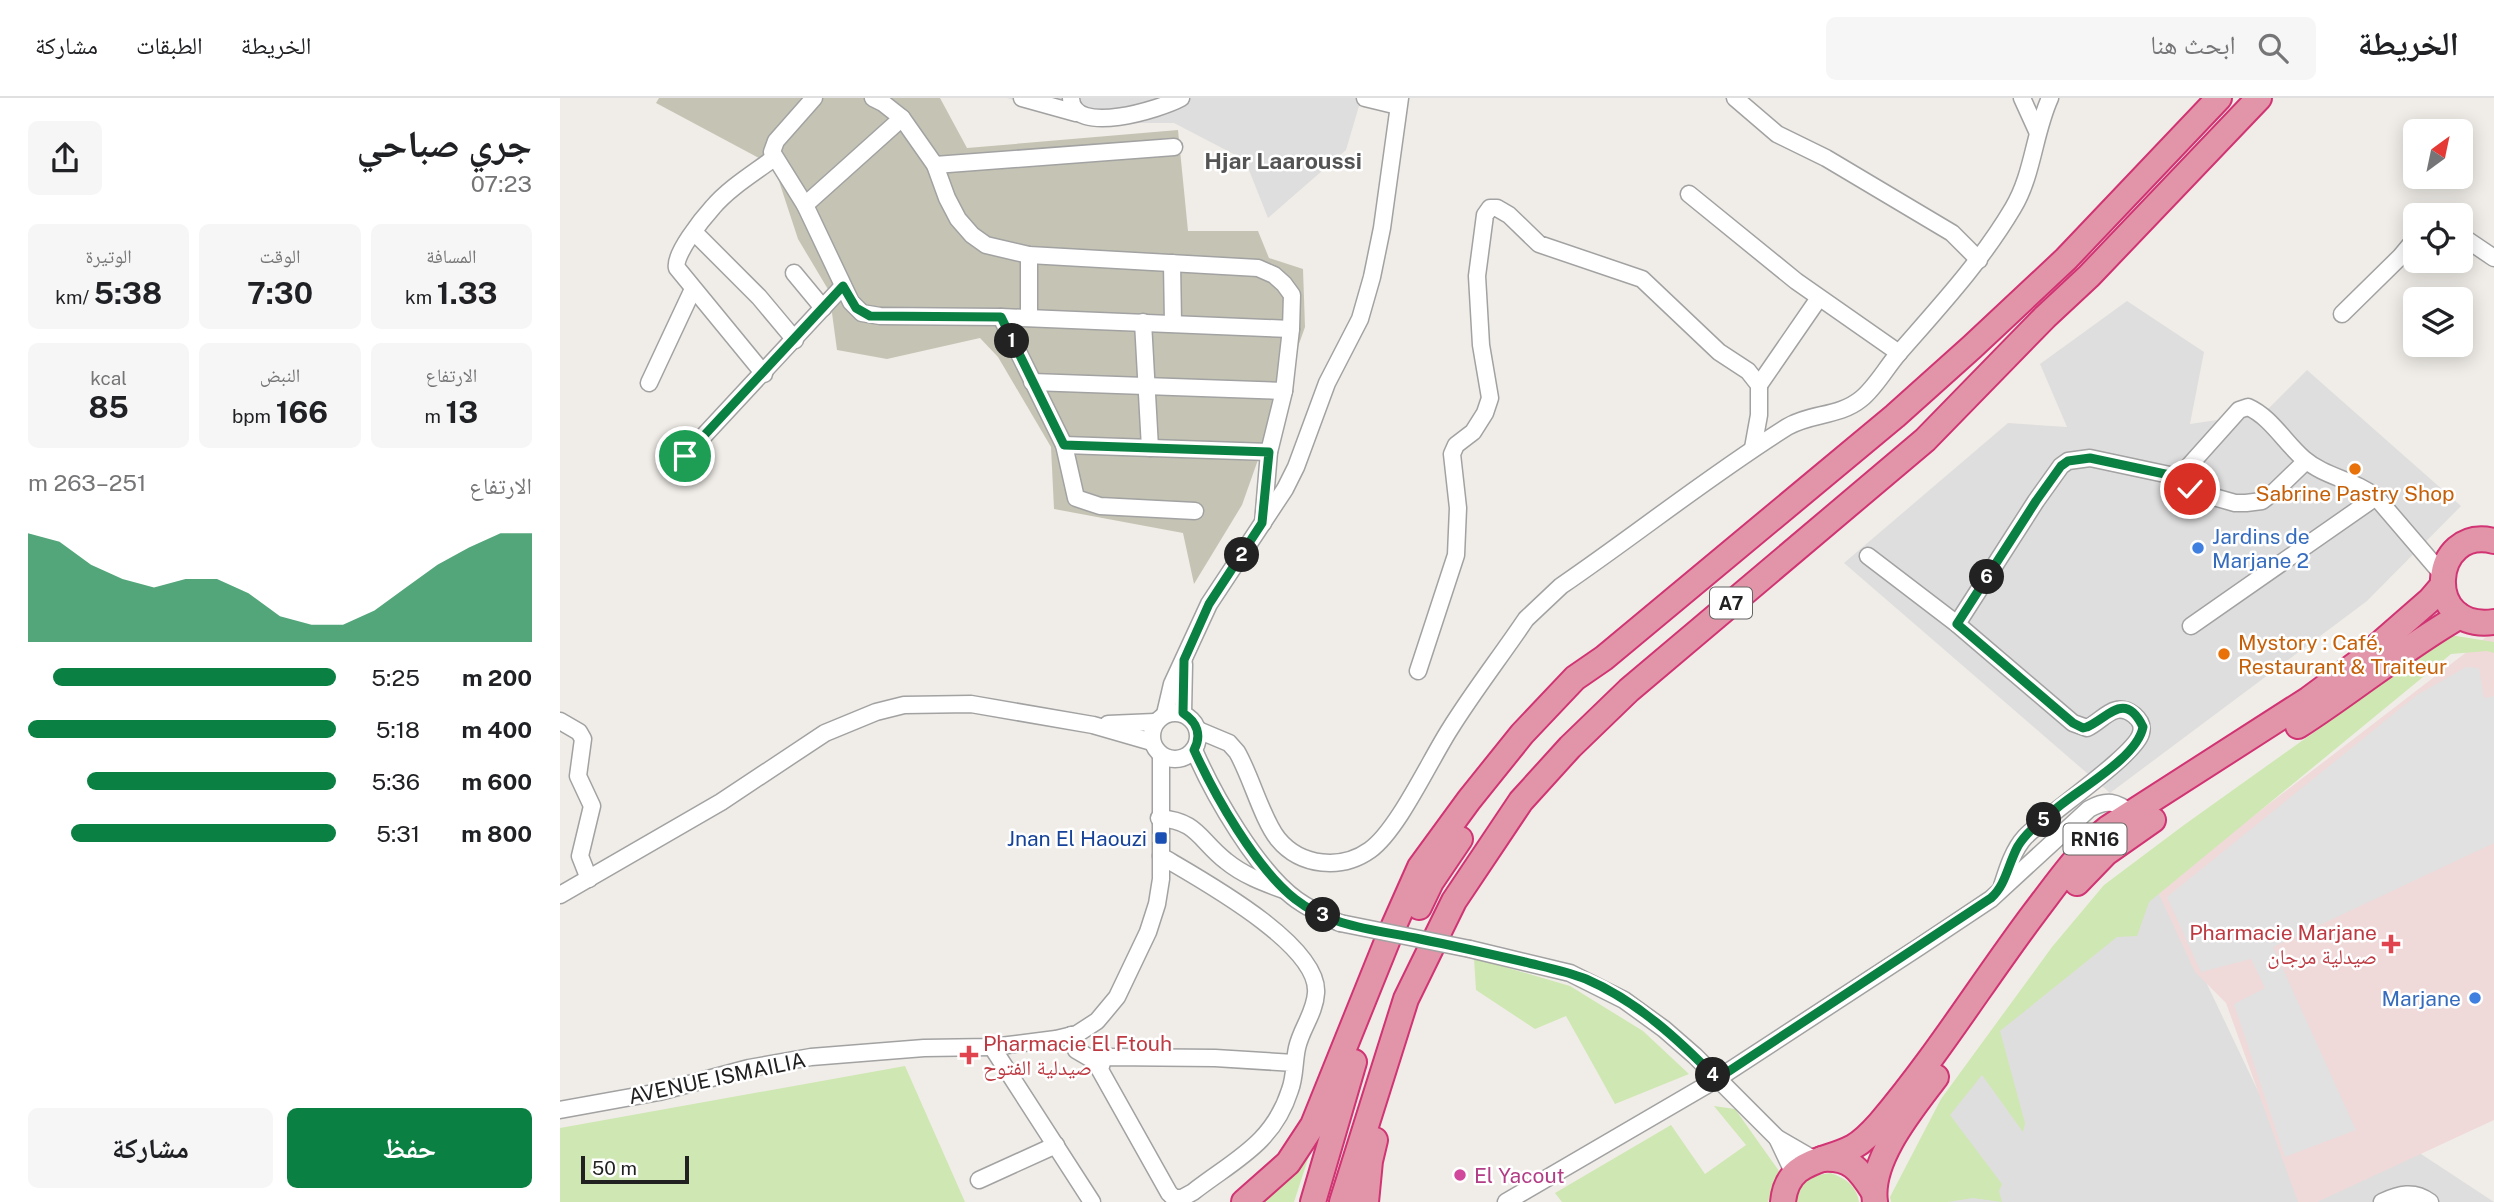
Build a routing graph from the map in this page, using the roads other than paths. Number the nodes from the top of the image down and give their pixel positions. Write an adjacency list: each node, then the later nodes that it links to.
1 (814, 98): 16 (street)
2 (873, 98): 13 (street)
3 (1021, 98): 12 (street)
4 (1181, 98): 12 (street)
5 (1365, 98): 11 (street)
6 (1735, 98): 25 (street)
7 (2022, 98): 14 (street)
8 (2050, 98): 14 (street)
9 (2220, 98): 63 (highway, A7)
10 (2259, 98): 66 (highway, A7)
11 (1399, 102): 55 (street, AVENUE ISMAILIA)
12 (1073, 106)
13 (902, 118): 17 (street); 19 (street)
14 (2038, 131): 25 (street)
15 (1174, 147): 17 (street)
16 (774, 158): 19 (street); 20 (street)
17 (935, 165): 23 (street)
18 (1689, 194): 30 (street)
19 (805, 205): 28 (street)
20 (694, 232): 29 (street); 38 (street)
21 (2473, 244): 24 (street)
22 (2403, 253): 32 (street)
23 (1029, 255): 26 (street); 34 (street)
24 (2494, 258)
25 (1979, 260): 39 (street)
26 (1172, 263): 36 (street); 37 (street)
27 (794, 273): 31 (street)
28 (843, 286): 31 (street); 33 (street)
29 (694, 289): 40 (street); 42 (street)
30 (1819, 298): 39 (street); 43 (street)
31 (824, 308): 38 (street)
32 (2342, 314)
33 (1001, 317): 34 (street); 41 (street)
34 (1029, 318): 35 (street)
35 (1143, 322): 36 (street); 44 (street)
36 (1173, 323): 37 (street)
37 (1291, 329): 45 (street)
38 (795, 340): 40 (street)
39 (1899, 353): 48 (street)
40 (764, 374): 50 (street)
41 (1032, 382): 44 (street); 46 (street)
42 (649, 383)
43 (1759, 384): 48 (street); 65 (street)
44 (1147, 386): 45 (street); 47 (street)
45 (1284, 391): 49 (street)
46 (1064, 445): 47 (street); 54 (street)
47 (1150, 448): 49 (street)
48 (1753, 449): 71 (street)
49 (1269, 452): 55 (street)
50 (685, 456)
51 (2306, 461): 52 (street); 52 (street); 53 (street)
52 (2179, 477): 61 (street)
53 (2376, 497): 58 (street); 62 (street)
54 (1195, 511)
55 (1262, 523): 64 (street, AVENUE ISMAILIA)
56 (2494, 541): 58 (highway, RN16)
57 (1868, 556): 61 (street)
58 (2442, 580): 59 (highway); 73 (highway, RN16)
59 (2460, 616): 60 (highway); 90 (highway, RN16)
60 (2494, 622)
61 (1957, 624): 77 (street)
62 (2191, 626)
63 (1604, 658): 93 (highway); 94 (highway, A7)
64 (1184, 660): 67 (street); 68 (street, AVENUE ISMAILIA)
65 (1418, 671)
66 (1629, 690): 95 (highway, A7); 96 (highway)
67 (1183, 713): 68 (street); 71 (street)
68 (1160, 718): 70 (street); 71 (street, AVENUE ISMAILIA)
69 (560, 721): 75 (street)
70 (1093, 725): 71 (street); 75 (street)
71 (1180, 749): 72 (street, AVENUE ISMAILIA); 76 (street)
72 (1160, 811): 74 (street, AVENUE ISMAILIA); 76 (street)
73 (2132, 814): 77 (street); 87 (highway, RN16)
74 (1161, 856): 79 (street, AVENUE ISMAILIA); 81 (street)
75 (589, 879): 78 (street)
76 (1286, 890): 83 (street, bridge)
77 (2001, 890): 83 (street)
78 (560, 895)
79 (1071, 1035): 80 (street, AVENUE ISMAILIA); 82 (street)
80 (992, 1047): 84 (street, AVENUE ISMAILIA); 86 (street)
81 (1294, 1063): 82 (street); 91 (street)
82 (1100, 1064): 91 (street)
83 (1717, 1079): 85 (street); 97 (street)
84 (560, 1110)
85 (1777, 1138): 87 (street); 88 (street)
86 (1056, 1145): 89 (street); 92 (street)
87 (1816, 1160): 88 (highway, RN16); 90 (highway, RN16)
88 (1794, 1174): 98 (highway)
89 (979, 1180)
90 (1874, 1196)
91 (1172, 1200)
92 (1093, 1202)
93 (1244, 1202)
94 (1312, 1202)
95 (1342, 1202)
96 (1366, 1202)
97 (1506, 1202)
98 (1783, 1202)
99 (2382, 1202): 100 (street)
100 (2430, 1202)

